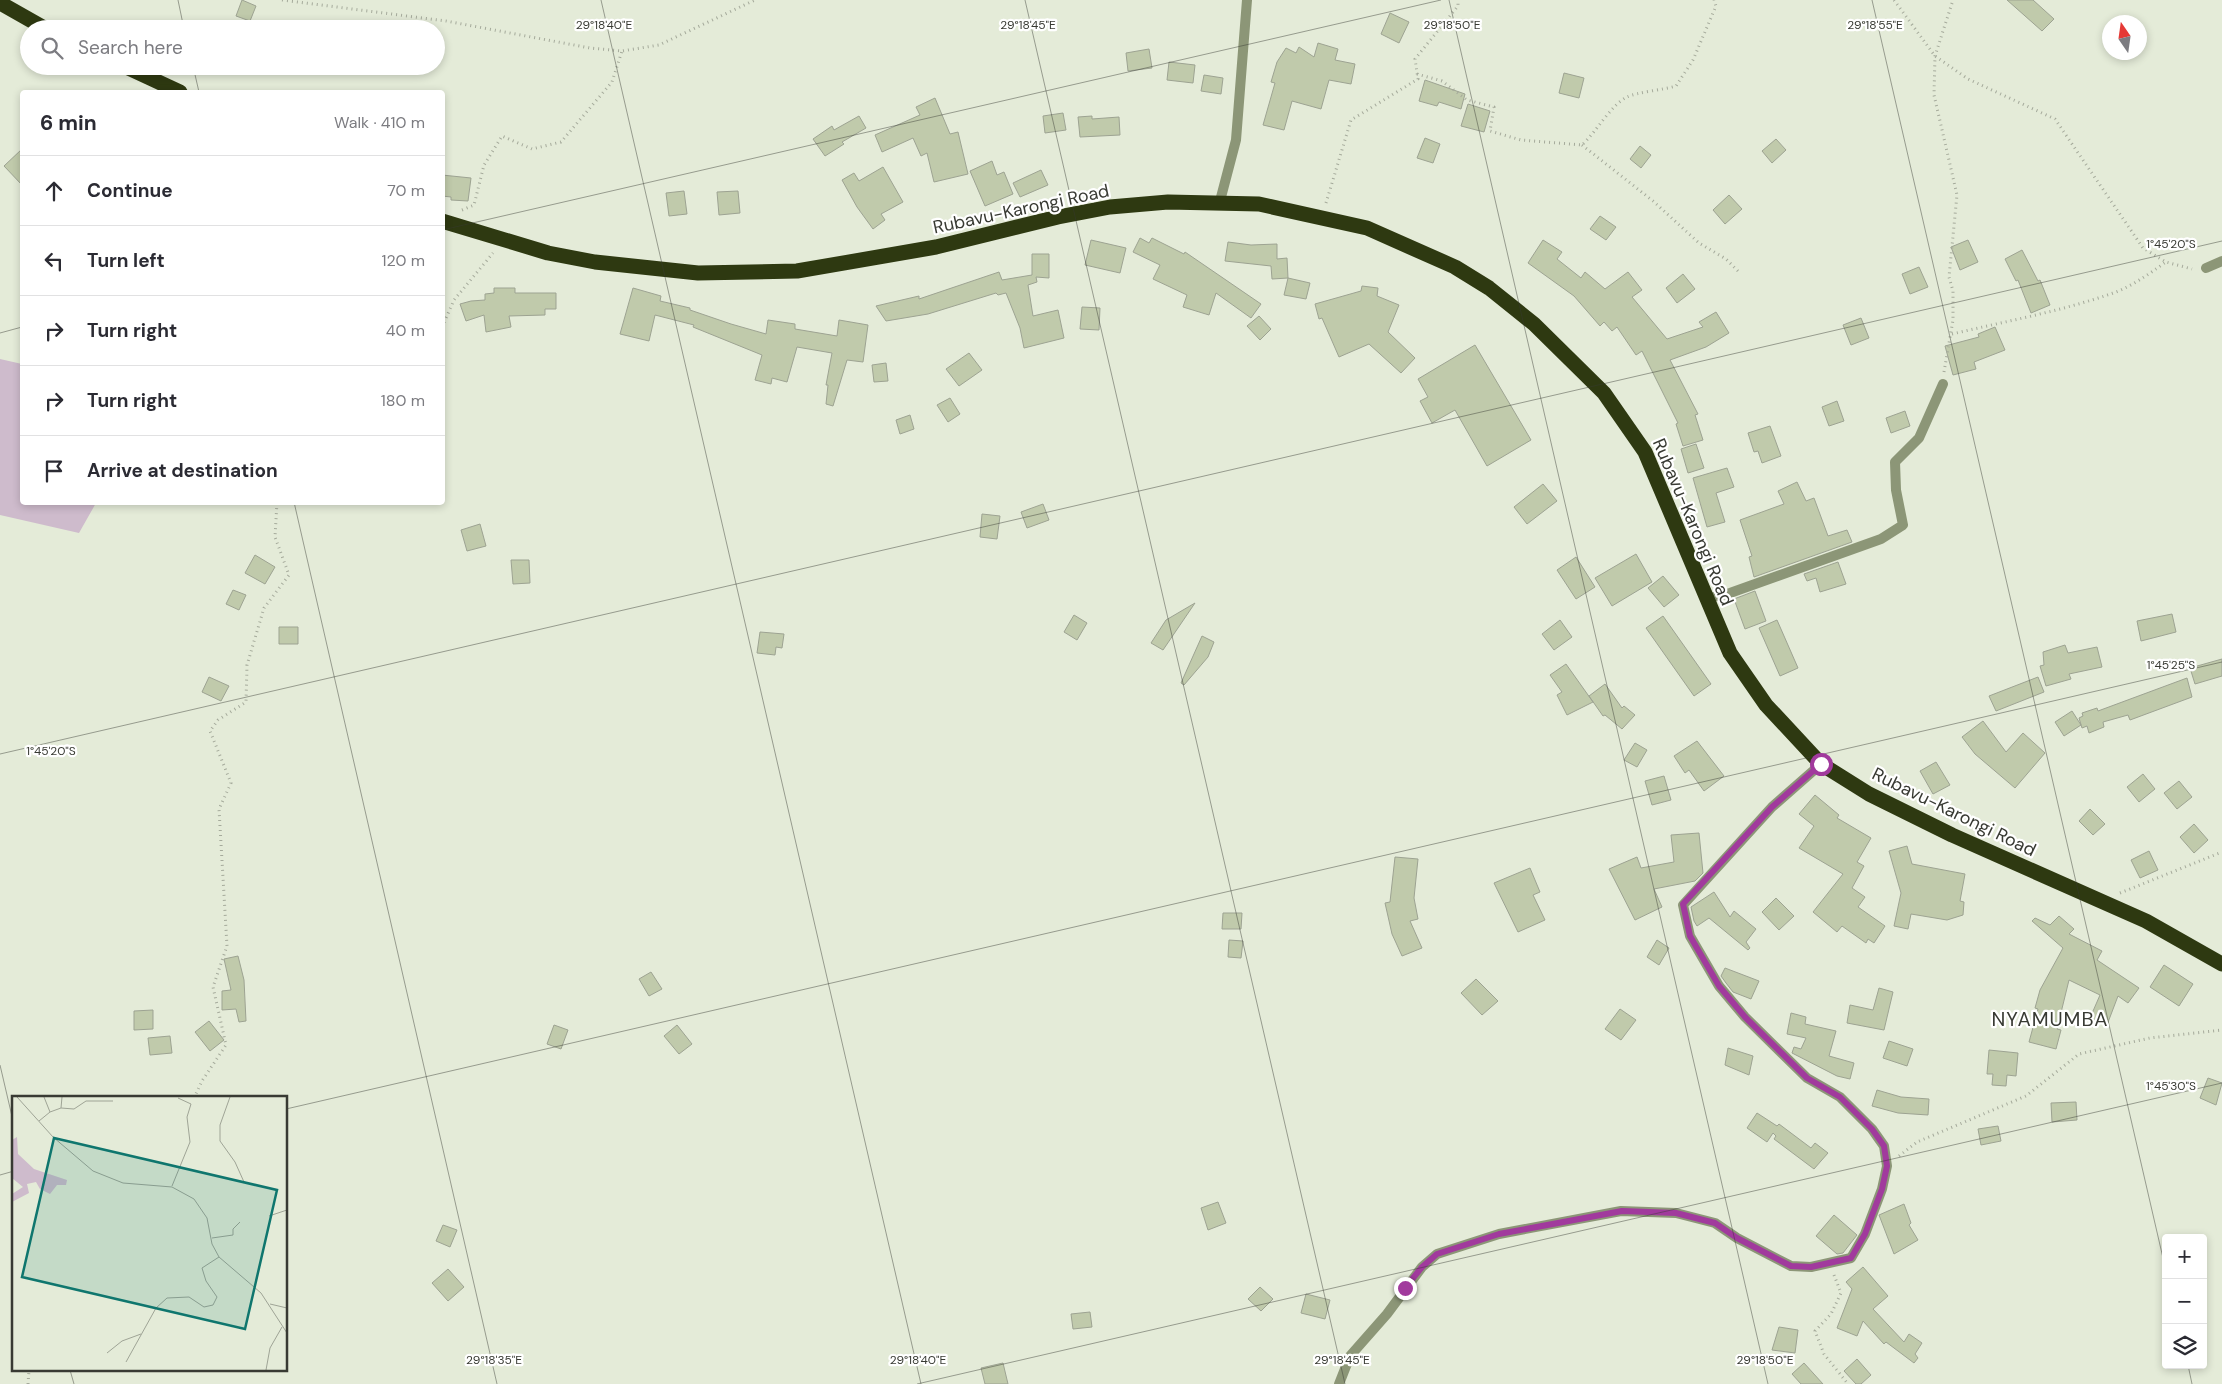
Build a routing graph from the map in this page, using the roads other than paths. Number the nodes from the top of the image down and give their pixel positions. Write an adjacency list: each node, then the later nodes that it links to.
1 (1247, 0): 6 (street)
2 (0, 3): 3 (highway)
3 (30, 20)
4 (143, 75): 5 (highway)
5 (176, 90)
6 (1220, 201): 7 (highway, Rubavu-Karongi Road); 11 (highway, Rubavu-Karongi Road)
7 (445, 222)
8 (2222, 261): 9 (street)
9 (2206, 268)
10 (1943, 384): 11 (street)
11 (1705, 599): 12 (highway, Rubavu-Karongi Road)
12 (1821, 764): 13 (highway, Rubavu-Karongi Road); 14 (street)
13 (2222, 964)
14 (1339, 1384)

